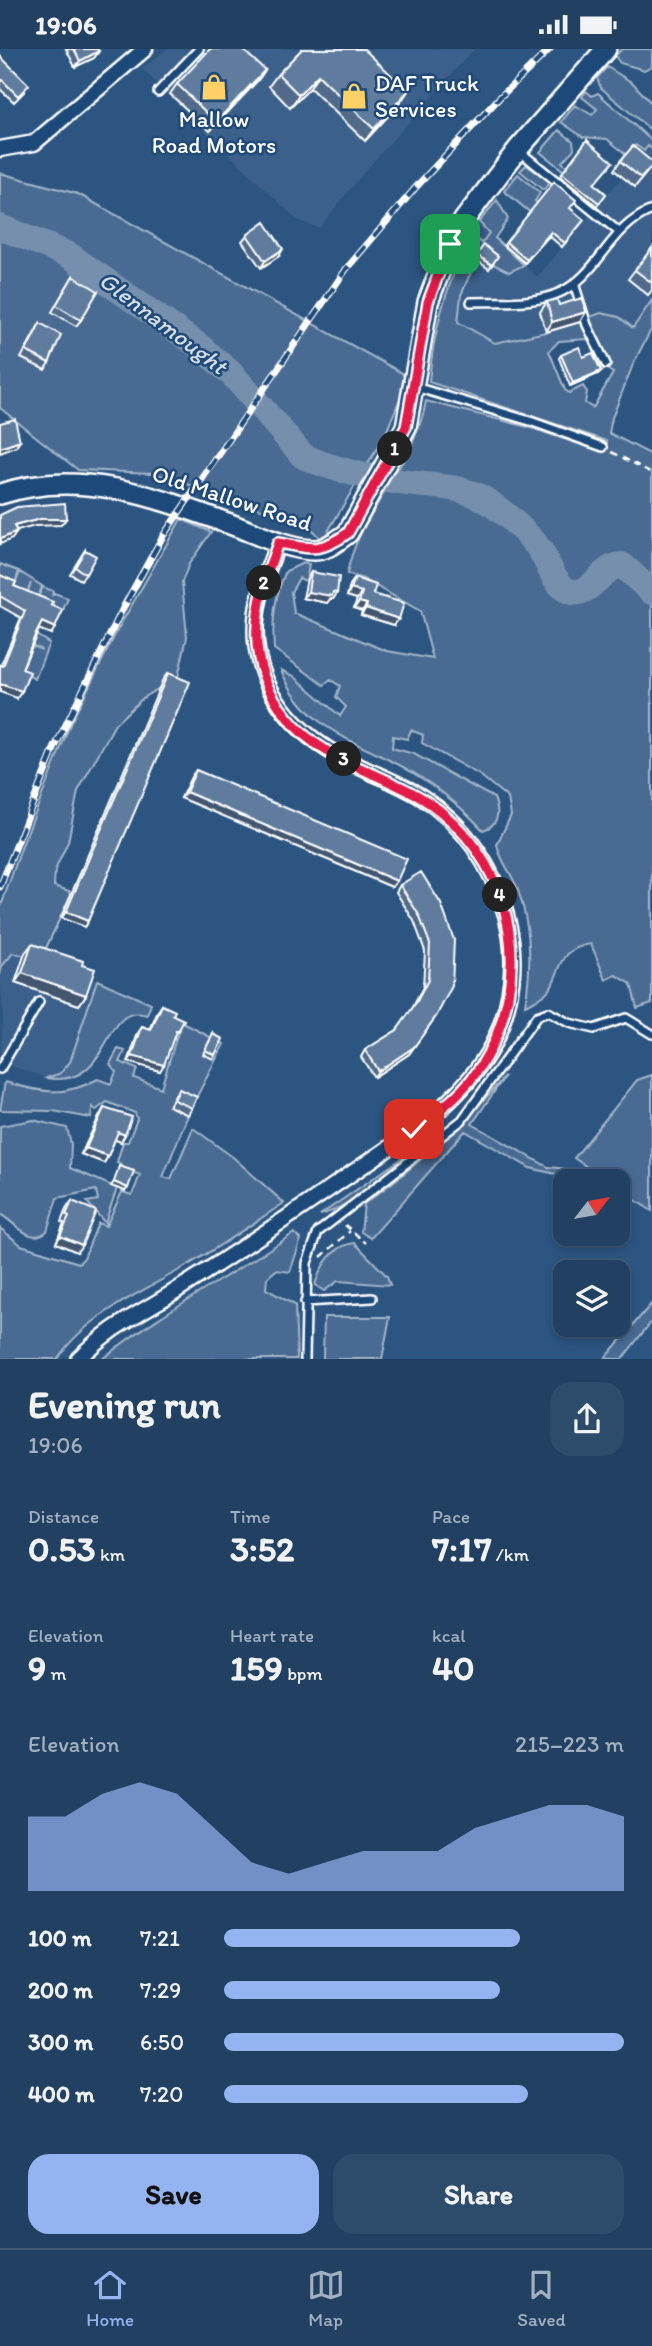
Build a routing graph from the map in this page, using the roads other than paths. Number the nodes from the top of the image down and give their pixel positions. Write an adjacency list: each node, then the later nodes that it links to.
1 (145, 49): 5 (street)
2 (199, 49): 4 (lane)
3 (606, 49): 6 (street, Old Mallow Road)
4 (158, 92)
5 (0, 149)
6 (518, 149): 8 (lane); 12 (street, Old Mallow Road)
7 (652, 210): 8 (lane)
8 (619, 232): 9 (lane)
9 (574, 282): 10 (lane); 11 (lane)
10 (471, 302)
11 (606, 364)
12 (415, 387): 13 (lane); 15 (street, Old Mallow Road)
13 (603, 447)
14 (0, 494): 15 (street, Old Mallow Road)
15 (278, 543): 21 (street)
16 (39, 1002): 18 (lane)
17 (652, 1034): 20 (lane)
18 (0, 1069)
19 (372, 1298): 20 (lane)
20 (305, 1301): 22 (lane)
21 (78, 1359)
22 (305, 1359)

